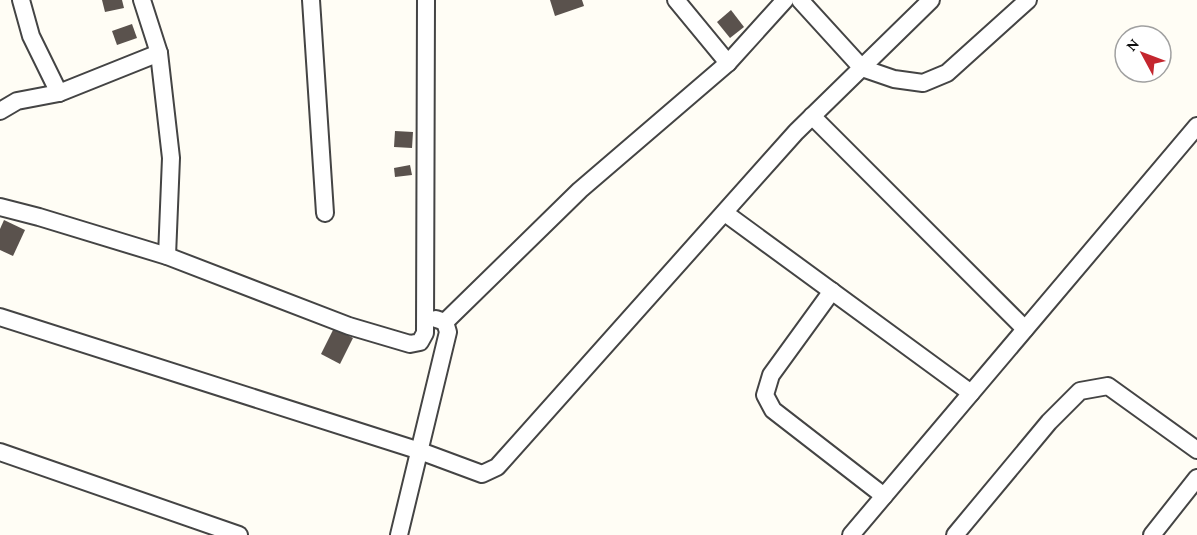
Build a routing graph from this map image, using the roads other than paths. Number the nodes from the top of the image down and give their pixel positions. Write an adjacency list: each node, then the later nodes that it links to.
1 (21, 0): 13 (street)
2 (142, 0): 10 (street)
3 (310, 0): 18 (street)
4 (426, 0): 22 (street)
5 (676, 0): 11 (street)
6 (785, 0): 11 (street)
7 (800, 0): 12 (street)
8 (931, 0): 12 (street)
9 (1028, 0): 12 (street)
10 (159, 53): 13 (street); 20 (street)
11 (728, 63): 24 (street)
12 (862, 68): 15 (street)
13 (59, 93): 14 (street)
14 (0, 111)
15 (812, 116): 19 (street); 25 (street)
16 (1197, 126): 25 (street)
17 (0, 207): 20 (street)
18 (325, 213)
19 (725, 213): 21 (street); 28 (street)
20 (168, 256): 22 (street)
21 (832, 291): 26 (street); 31 (street)
22 (423, 315): 24 (street)
23 (0, 317): 28 (street)
24 (445, 322): 28 (street)
25 (1026, 328): 26 (street)
26 (971, 393): 31 (street)
27 (1197, 450): 35 (street)
28 (420, 451): 33 (street)
29 (0, 452): 32 (street)
30 (1197, 478): 36 (street)
31 (884, 496): 34 (street)
32 (239, 535)
33 (399, 535)
34 (851, 535)
35 (955, 535)
36 (1152, 535)

